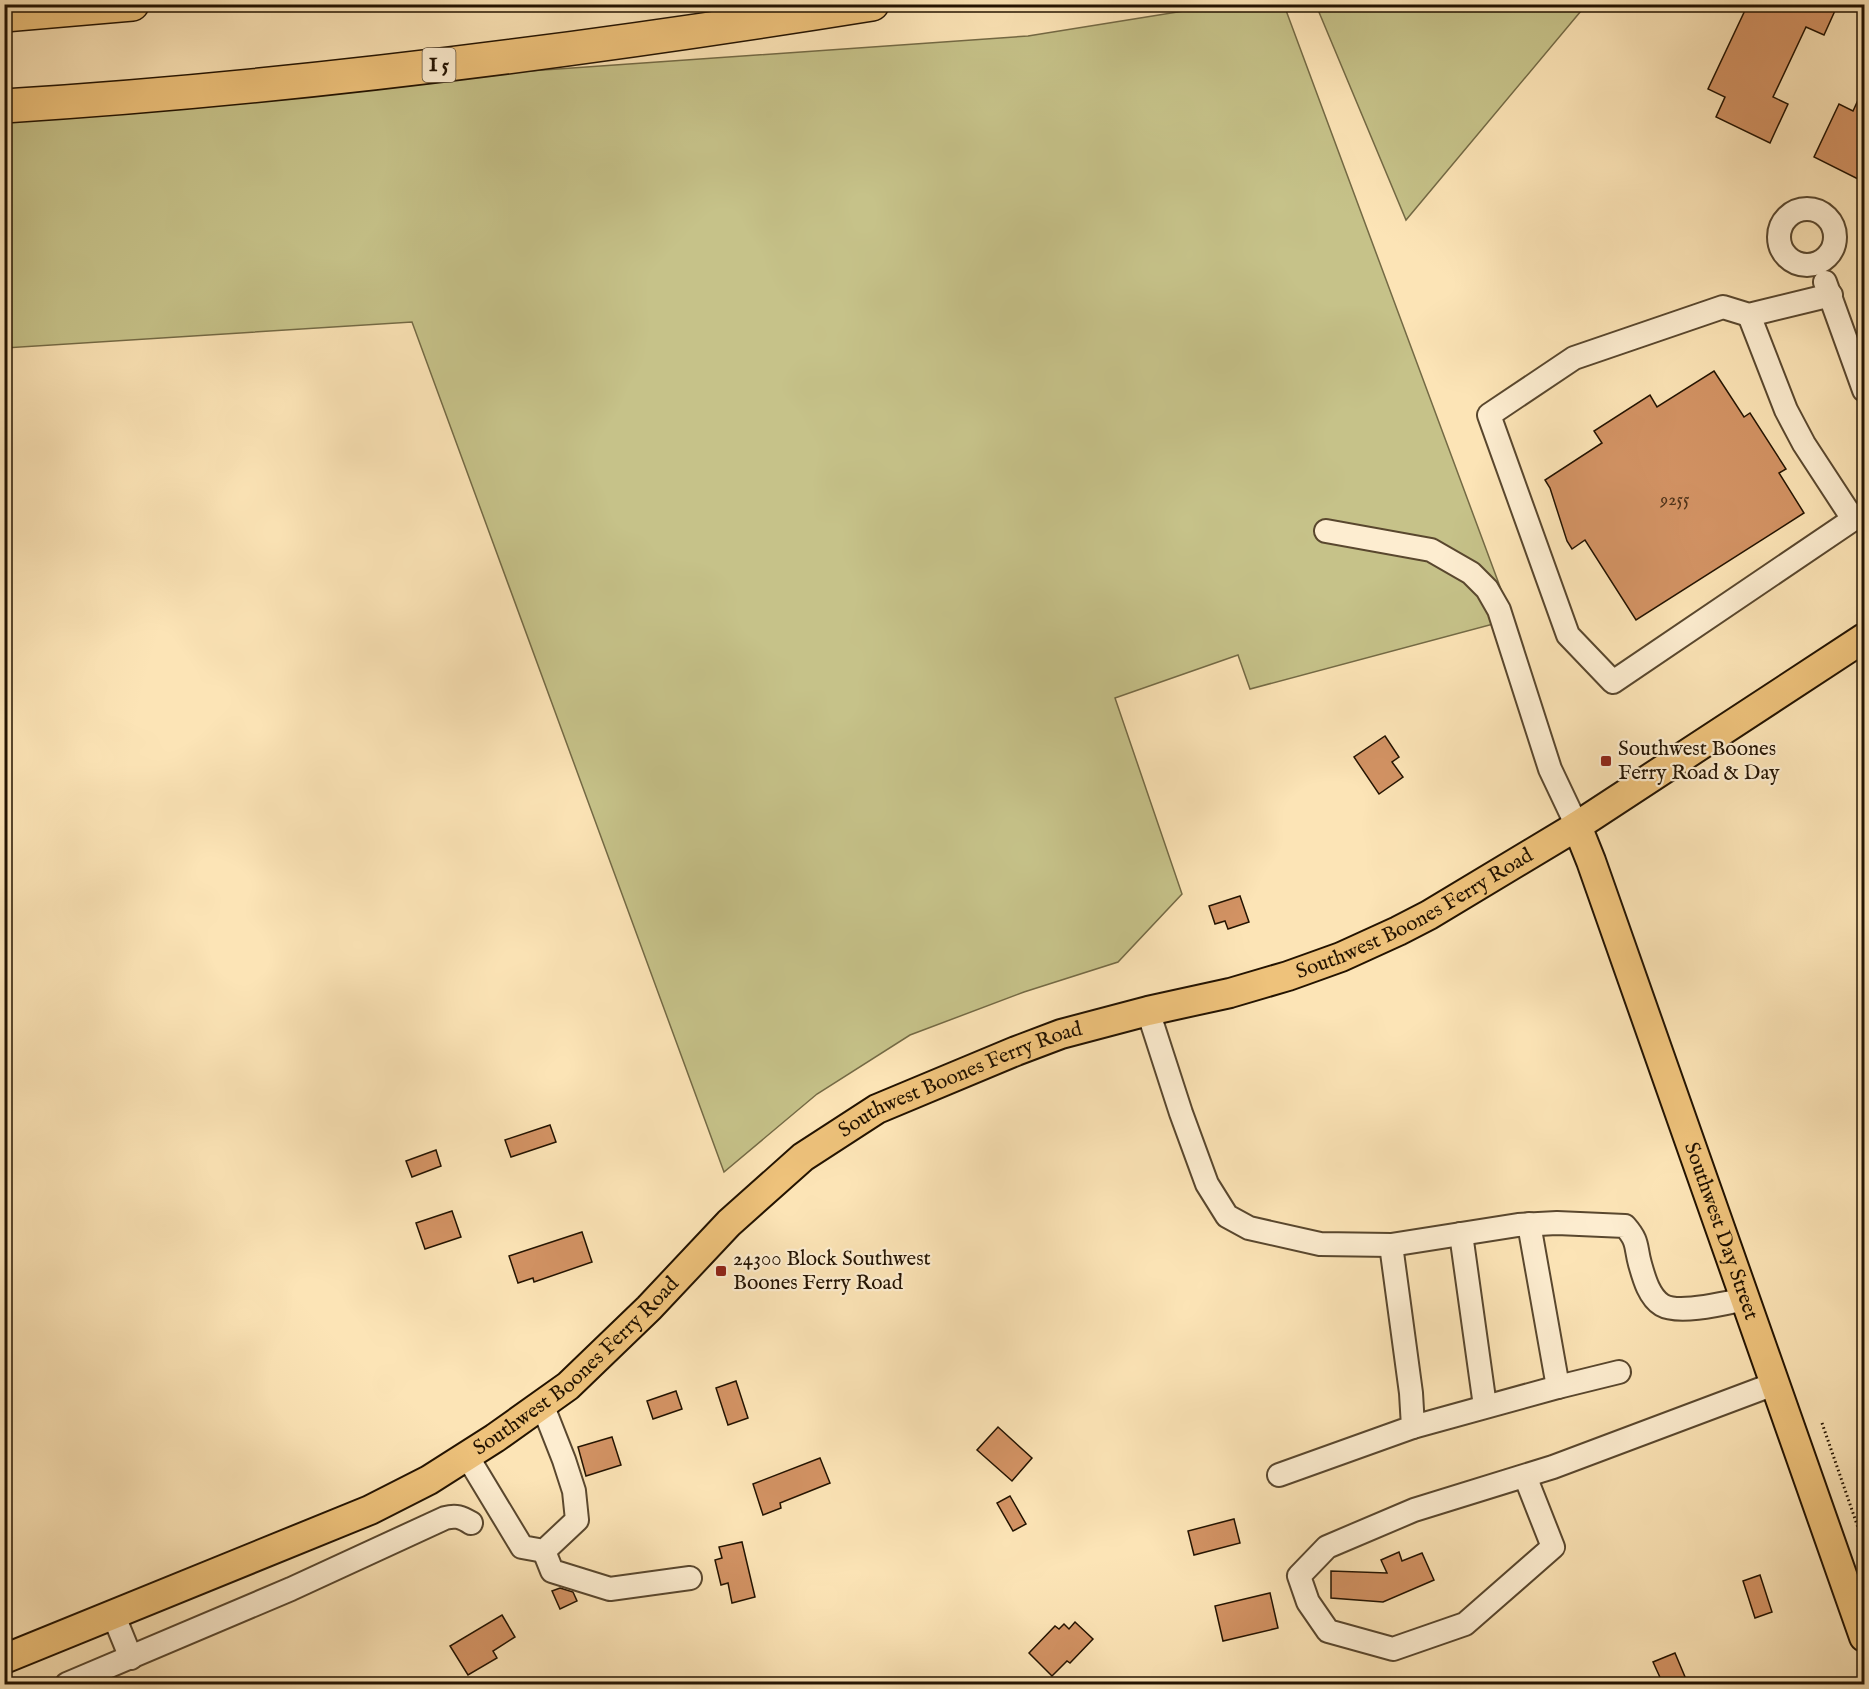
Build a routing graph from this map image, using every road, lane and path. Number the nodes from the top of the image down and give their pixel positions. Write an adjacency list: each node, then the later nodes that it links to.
1 (132, 4): 3 (highway)
2 (872, 4): 4 (highway, I 5)
3 (4, 15)
4 (4, 106)
5 (1818, 264): 6 (street)
6 (1831, 295): 7 (street); 8 (street)
7 (1749, 315): 9 (street); 9 (street)
8 (1864, 390)
9 (1859, 515)
10 (1326, 531): 12 (street)
11 (1864, 638): 12 (main road, Southwest Boones Ferry Road)
12 (1577, 826): 13 (main road, Southwest Boones Ferry Road); 17 (main road, Southwest Day Street)
13 (1148, 1011): 16 (street); 21 (main road, Southwest Boones Ferry Road)
14 (1529, 1224): 15 (street); 17 (street); 20 (street)
15 (1461, 1234): 16 (street); 22 (street)
16 (1391, 1245): 24 (street)
17 (1745, 1299): 19 (main road, Southwest Day Street)
18 (1619, 1372): 20 (street)
19 (1774, 1384): 27 (street); 33 (main road, Southwest Day Street)
20 (1558, 1387): 22 (street)
21 (542, 1404): 25 (main road, Southwest Boones Ferry Road); 30 (street)
22 (1485, 1406): 24 (street)
23 (1821, 1423): 29 (path)
24 (1413, 1427): 26 (street)
25 (467, 1456): 30 (street); 32 (main road, Southwest Boones Ferry Road)
26 (1279, 1475)
27 (1525, 1476): 27 (street)
28 (471, 1523): 34 (street)
29 (1864, 1545)
30 (544, 1551): 31 (street)
31 (690, 1578)
32 (113, 1614): 34 (street); 35 (main road, Southwest Boones Ferry Road)
33 (1864, 1637)
34 (131, 1658): 36 (street)
35 (4, 1659)
36 (67, 1684)

